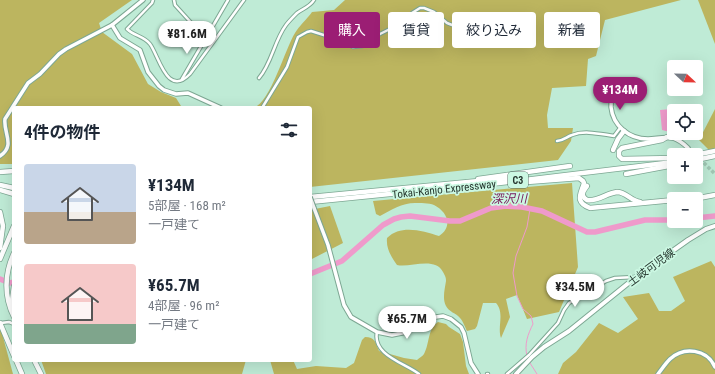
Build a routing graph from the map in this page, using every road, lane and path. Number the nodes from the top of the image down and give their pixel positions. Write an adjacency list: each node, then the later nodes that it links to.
1 (143, 0): 7 (street)
2 (153, 0): 11 (street)
3 (174, 0): 9 (street)
4 (228, 0): 9 (street)
5 (244, 0): 11 (street)
6 (314, 0): 10 (street)
7 (112, 25): 13 (street); 14 (street)
8 (452, 25): 15 (street)
9 (205, 38): 11 (street)
10 (259, 78)
11 (181, 80)
12 (635, 82): 17 (street)
13 (14, 106)
14 (217, 106)
15 (263, 106)
16 (12, 108): 24 (street)
17 (622, 130): 18 (street); 20 (street); 22 (highway)
18 (667, 137): 26 (highway)
19 (675, 140): 21 (street)
20 (557, 141)
21 (688, 148)
22 (613, 150)
23 (715, 154): 25 (highway)
24 (0, 156)
25 (703, 156)
26 (667, 160)
27 (667, 161): 34 (highway, Tokai-Kanjo Expressway / C3)
28 (667, 161): 36 (highway, Tokai-Kanjo Expressway / C3)
29 (570, 166): 36 (highway)
30 (667, 166): 33 (highway)
31 (0, 172): 32 (highway)
32 (12, 172)
33 (626, 174)
34 (499, 183): 45 (highway, Tokai-Kanjo Expressway / C3); 47 (highway)
35 (0, 185): 38 (highway)
36 (439, 185): 42 (highway, Tokai-Kanjo Expressway / C3)
37 (587, 186): 47 (highway)
38 (12, 188)
39 (0, 190): 40 (highway)
40 (12, 193)
41 (715, 196): 43 (highway)
42 (312, 197)
43 (703, 198)
44 (667, 201): 47 (highway)
45 (312, 202)
46 (312, 202): 59 (street, bridge)
47 (654, 202)
48 (0, 212): 51 (highway)
49 (715, 226): 55 (main road, 土岐可児線)
50 (12, 229): 51 (highway)
51 (4, 242): 52 (highway); 54 (highway)
52 (0, 248)
53 (12, 258): 56 (highway)
54 (0, 259)
55 (636, 277): 61 (main road, 土岐可児線); 61 (street)
56 (12, 313)
57 (12, 323): 58 (street)
58 (0, 324): 60 (highway)
59 (377, 332): 68 (street); 69 (street)
60 (12, 351)
61 (530, 356): 64 (main road, 土岐可児線)
62 (17, 362): 66 (highway)
63 (35, 362): 67 (highway)
64 (524, 363): 70 (street); 71 (main road, 土岐可児線)
65 (715, 367): 72 (street)
66 (22, 374)
67 (41, 374)
68 (418, 374)
69 (478, 374)
70 (507, 374)
71 (516, 374)
72 (658, 374)

